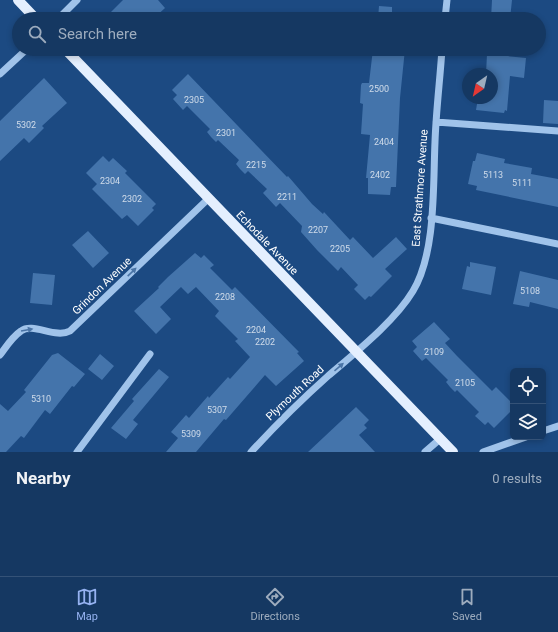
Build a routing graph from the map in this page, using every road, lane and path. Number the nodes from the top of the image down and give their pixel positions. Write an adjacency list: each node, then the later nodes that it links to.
1 (18, 0): 4 (main road)
2 (77, 0): 5 (street)
3 (447, 0): 6 (street)
4 (29, 12)
5 (65, 12)
6 (446, 12)
7 (19, 56): 10 (street)
8 (72, 56): 13 (main road, Echodale Avenue)
9 (441, 56): 11 (street, East Strathmore Avenue)
10 (0, 74)
11 (436, 122): 12 (street); 14 (street, East Strathmore Avenue)
12 (558, 131)
13 (208, 199): 16 (main road, Echodale Avenue); 18 (street, Grindon Avenue, one-way to 13)
14 (431, 218): 15 (street); 16 (street, East Strathmore Avenue)
15 (558, 244)
16 (356, 352): 21 (main road, Echodale Avenue); 24 (street, Plymouth Road, one-way to 16)
17 (150, 354): 23 (street)
18 (0, 355)
19 (558, 426): 20 (street)
20 (546, 430)
21 (440, 439): 25 (street); 26 (main road, Echodale Avenue)
22 (517, 440): 27 (street)
23 (77, 452)
24 (250, 452)
25 (425, 452)
26 (453, 452)
27 (483, 452)

